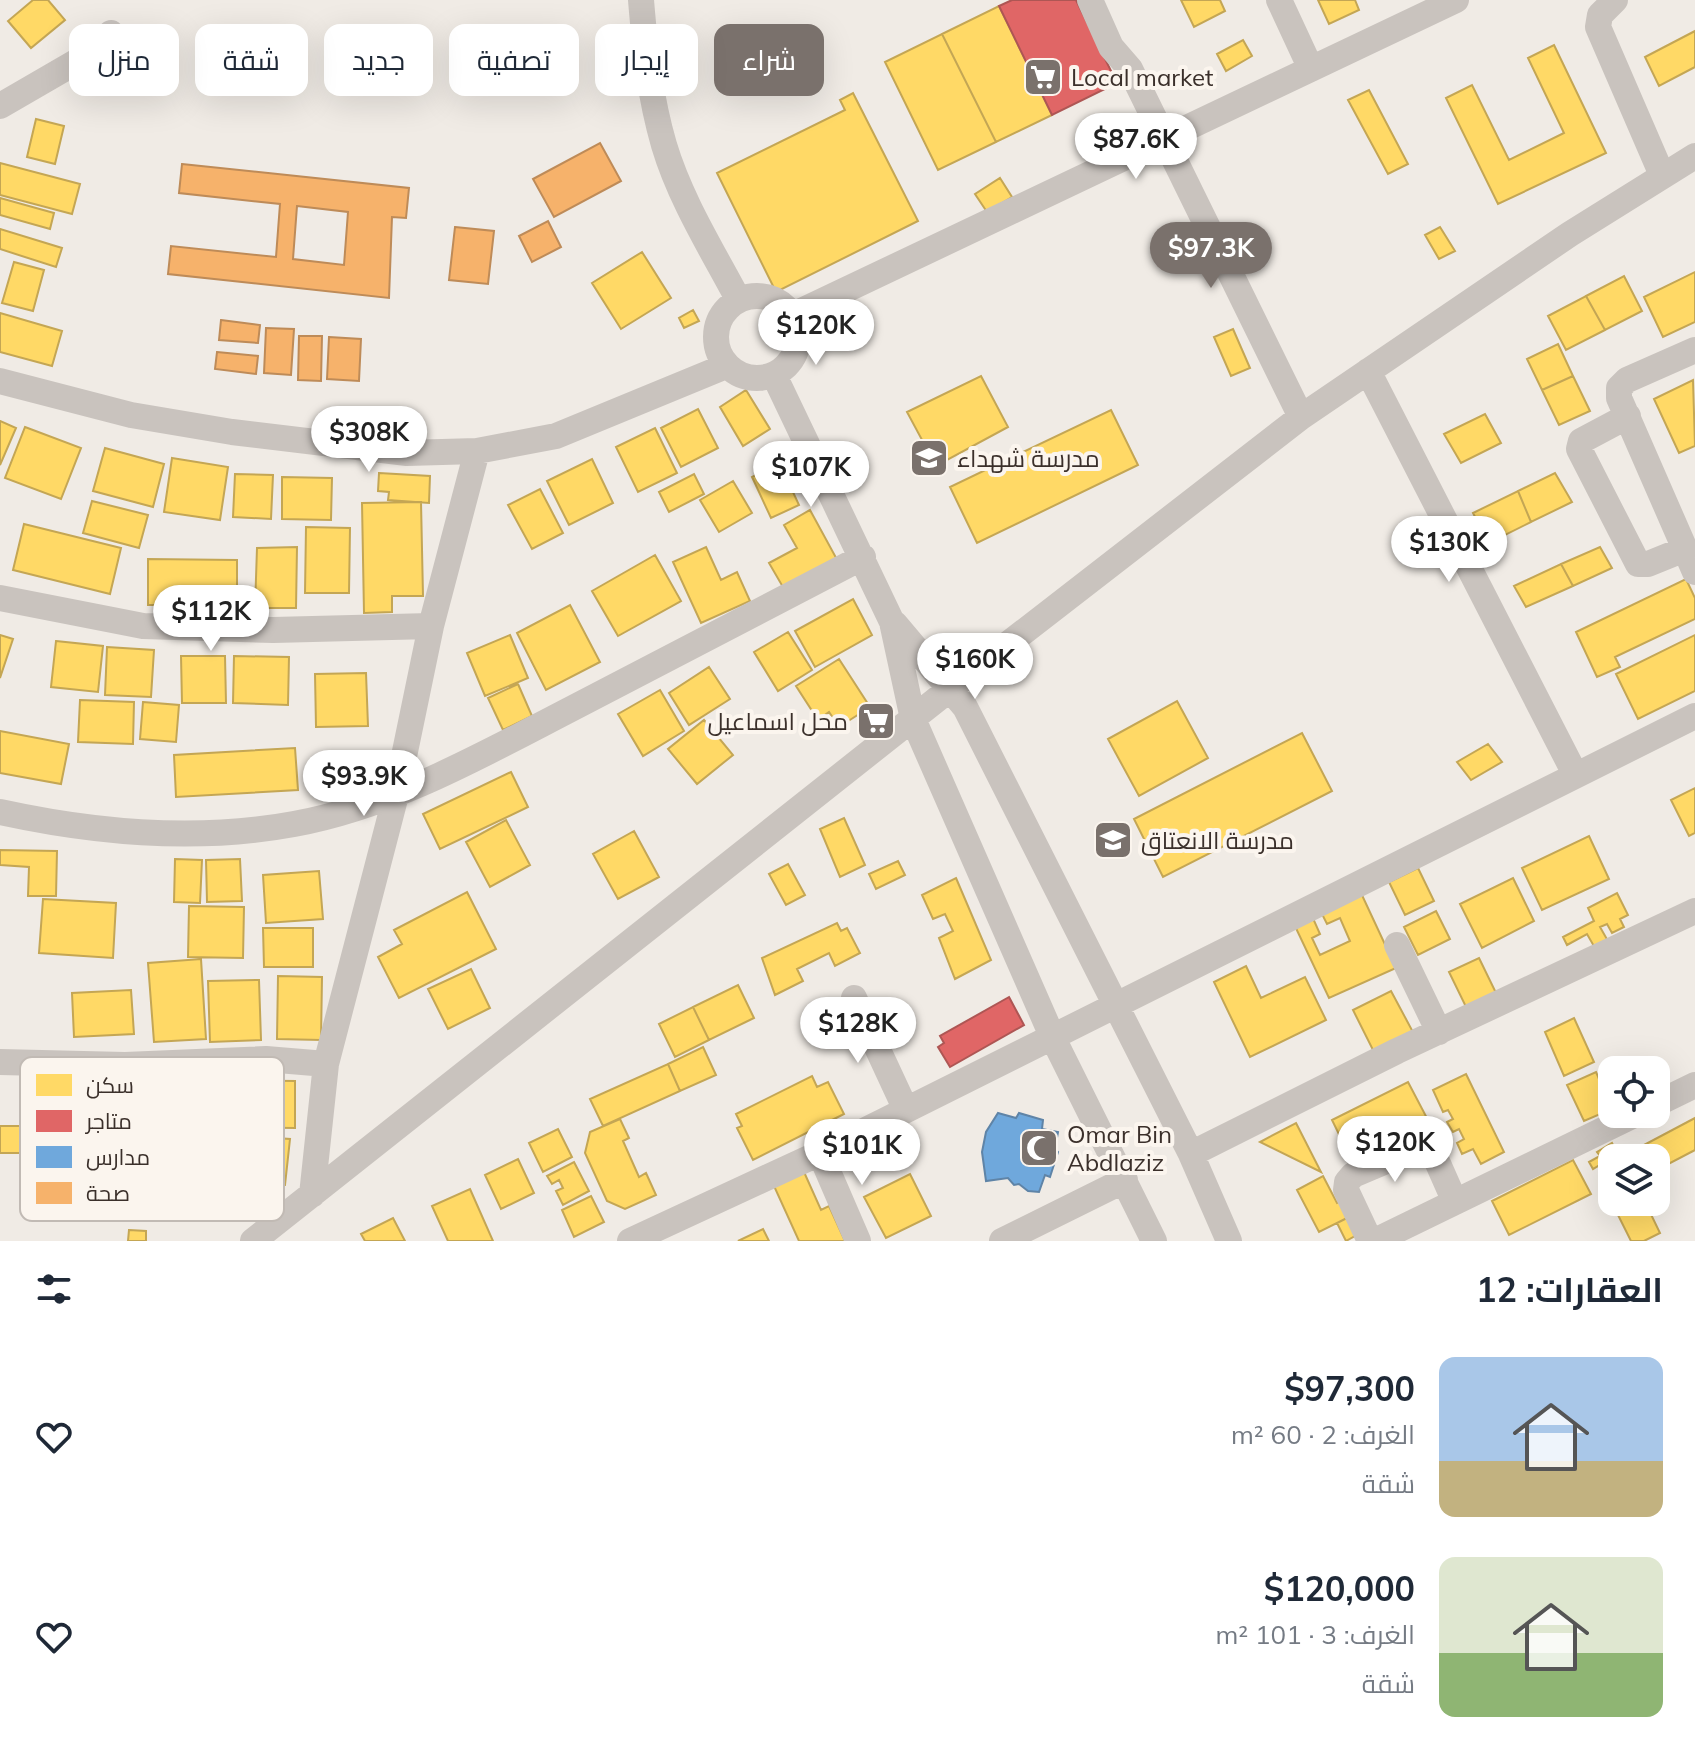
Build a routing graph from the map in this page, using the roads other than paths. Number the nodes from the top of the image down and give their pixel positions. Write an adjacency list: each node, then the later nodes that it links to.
1 (641, 0): 12 (street)
2 (1090, 0): 9 (street)
3 (1279, 0): 7 (street)
4 (1456, 0): 7 (street)
5 (1615, 0): 11 (street)
6 (69, 66): 8 (street)
7 (1311, 69): 9 (street)
8 (0, 106)
9 (1165, 140): 13 (street); 20 (street)
10 (1695, 156): 11 (street)
11 (1662, 175): 16 (street)
12 (738, 299): 13 (street); 15 (street)
13 (793, 315): 17 (street)
14 (1695, 350): 19 (street)
15 (726, 366): 17 (street); 21 (street)
16 (1368, 371): 20 (street); 30 (street)
17 (774, 375): 22 (street)
18 (0, 381): 21 (street)
19 (1628, 416): 23 (street); 23 (street)
20 (1301, 417): 27 (street)
21 (477, 451): 26 (street)
22 (863, 557): 25 (street); 31 (street)
23 (1690, 560)
24 (0, 598): 26 (street)
25 (892, 622): 27 (street); 29 (street)
26 (431, 626): 31 (street)
27 (950, 689): 29 (street); 36 (street)
28 (1695, 716): 30 (street)
29 (913, 719): 38 (street); 50 (street)
30 (1575, 774): 36 (street)
31 (396, 795): 32 (street); 42 (street)
32 (0, 812)
33 (1695, 911): 37 (street)
34 (1397, 945): 37 (street)
35 (854, 998): 45 (street)
36 (1115, 1005): 38 (street); 48 (street)
37 (1439, 1032): 48 (street)
38 (1052, 1036): 45 (street); 49 (street)
39 (284, 1060): 42 (street)
40 (0, 1062): 41 (street)
41 (20, 1062)
42 (326, 1064): 50 (street)
43 (1695, 1085): 44 (street)
44 (1670, 1097)
45 (906, 1110): 47 (street)
46 (1607, 1128): 51 (street)
47 (820, 1153): 55 (street); 56 (street)
48 (1191, 1154): 59 (street)
49 (1125, 1180): 57 (street); 58 (street)
50 (312, 1195): 52 (street)
51 (1455, 1202): 60 (street); 60 (street)
52 (284, 1217)
53 (279, 1221): 54 (street)
54 (253, 1241)
55 (630, 1241)
56 (858, 1241)
57 (1002, 1241)
58 (1154, 1241)
59 (1229, 1241)
60 (1373, 1241)

